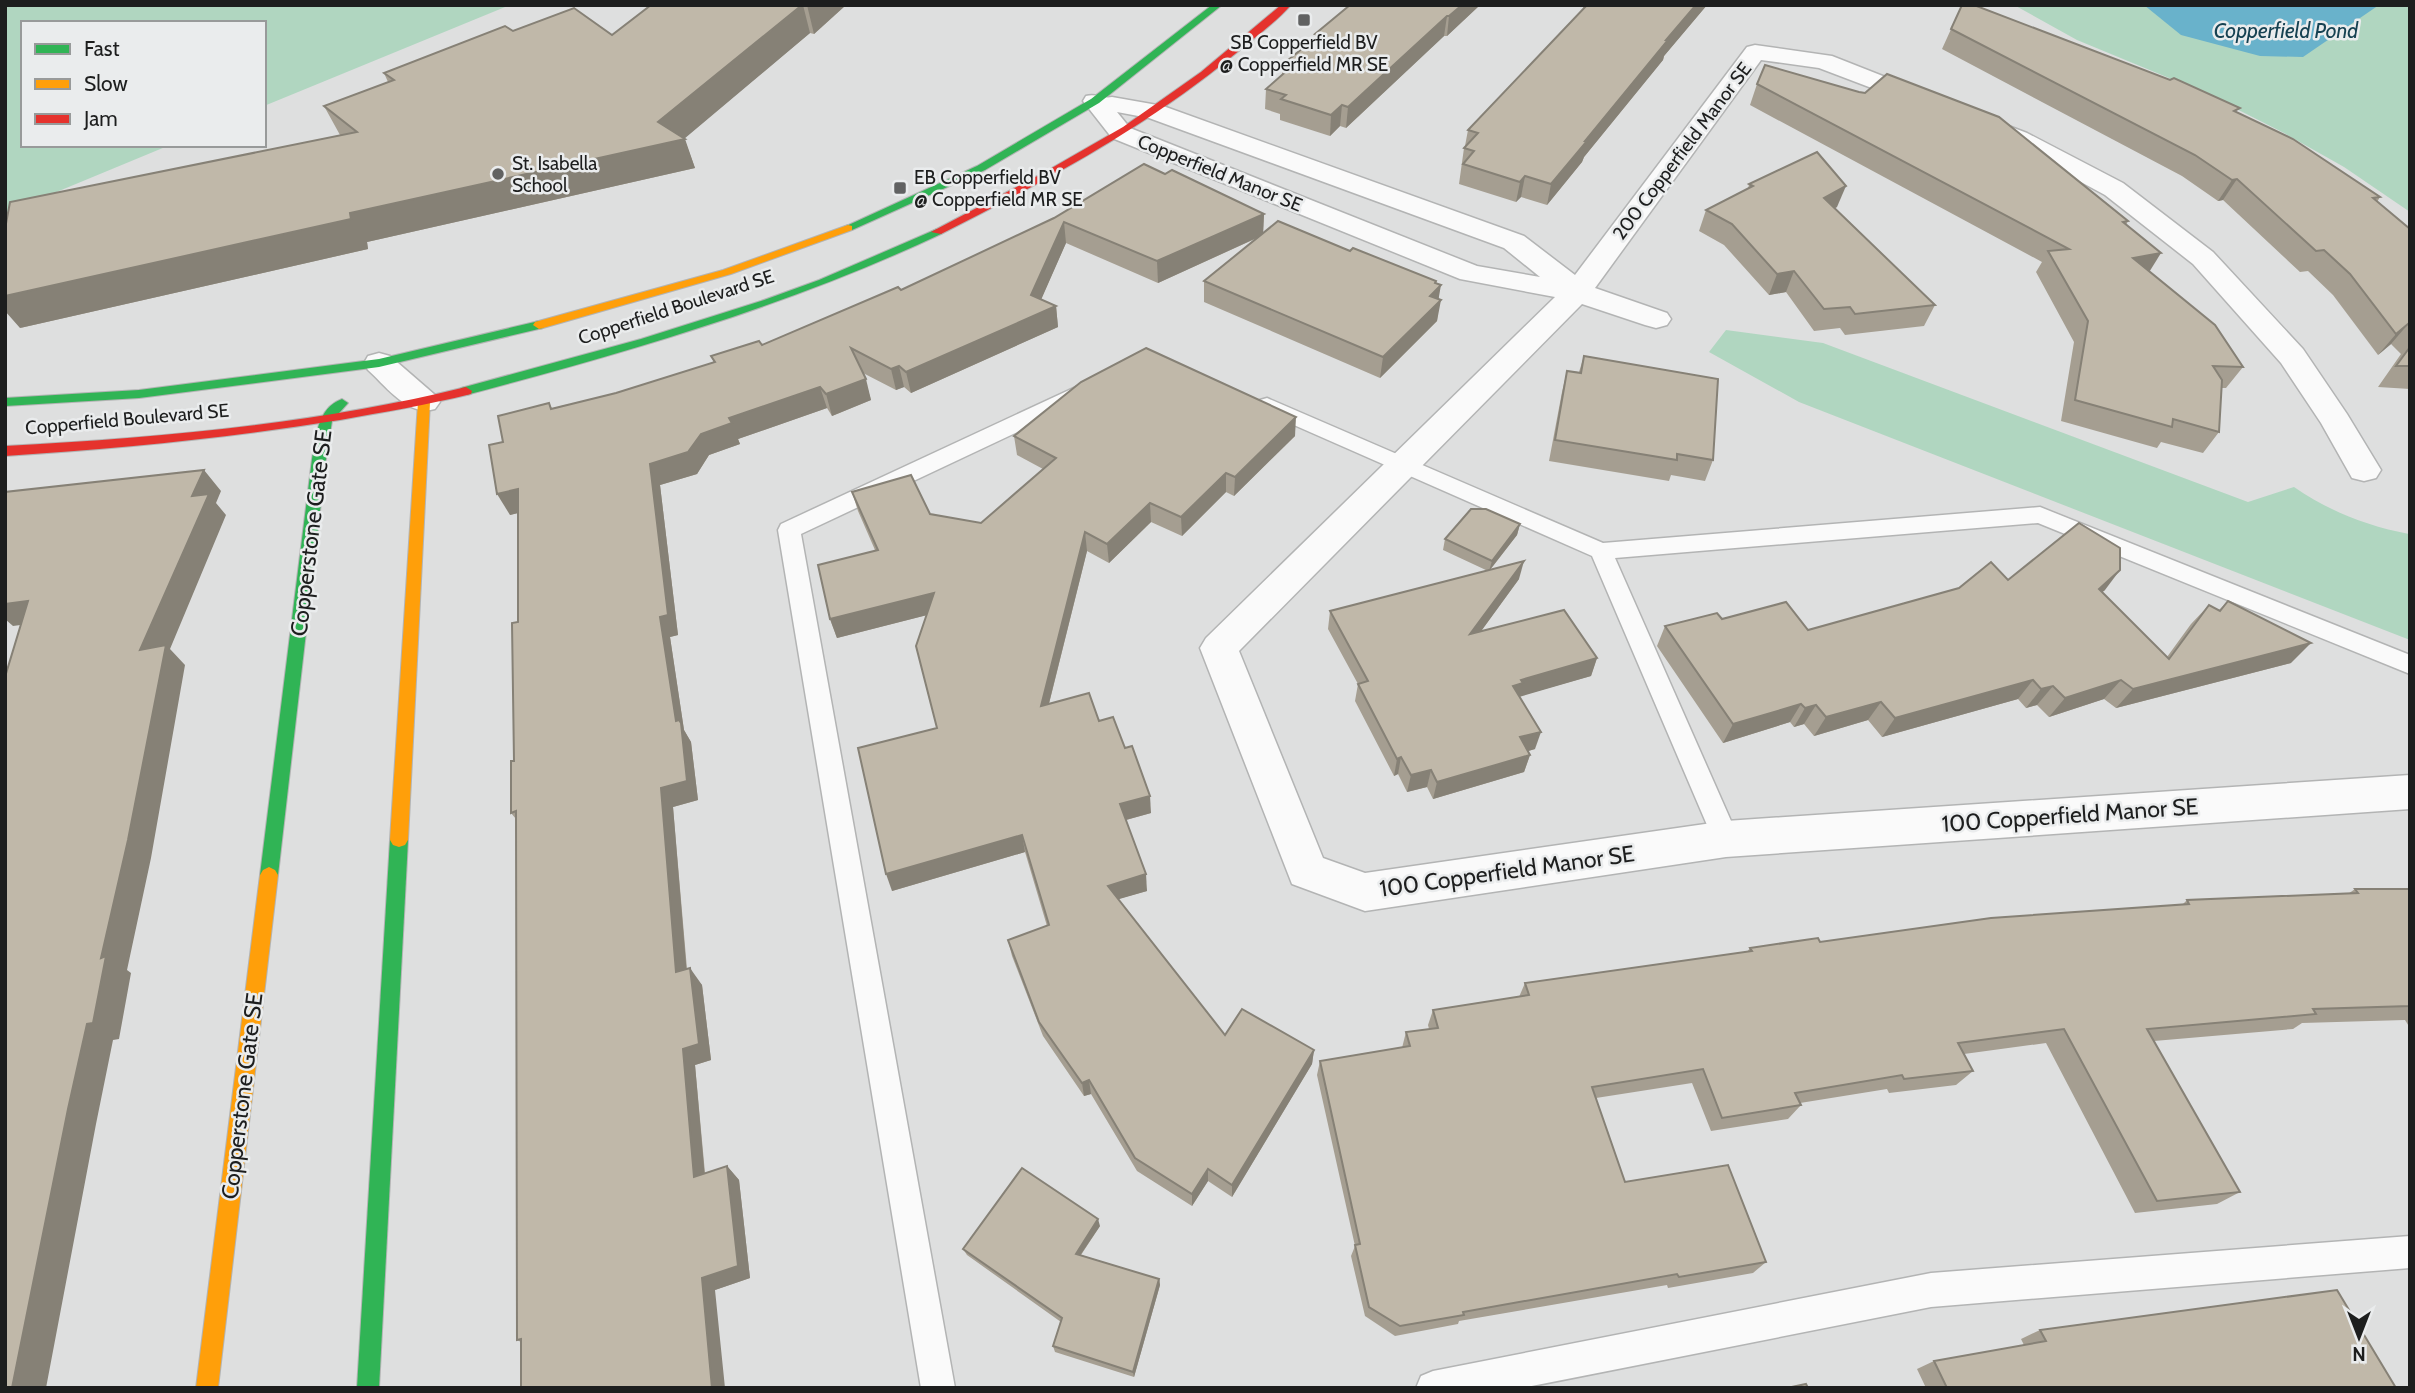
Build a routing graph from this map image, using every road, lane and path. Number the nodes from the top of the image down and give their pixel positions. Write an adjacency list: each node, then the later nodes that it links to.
1 (1218, 5): 3 (street, Copperfield Boulevard SE)
2 (1287, 5): 4 (street, Copperfield Boulevard SE)
3 (1095, 102): 4 (street, Copperfield Manor SE); 5 (street, Copperfield Manor SE); 9 (street, Copperfield Boulevard SE)
4 (1154, 111): 5 (street, Copperfield Boulevard SE); 6 (street, Copperfield Manor SE)
5 (1121, 133): 6 (street, Copperfield Manor SE); 12 (street, Copperfield Boulevard SE)
6 (1577, 292): 7 (street, Copperfield Manor SE); 15 (street, 100 Copperfield Manor SE); 16 (street, 200 Copperfield Manor SE)
7 (1656, 319)
8 (1104, 378): 24 (lane)
9 (364, 379): 11 (street, Copperfield Boulevard SE); 12 (street); 13 (street, Copperstone Gate SE)
10 (1249, 397): 15 (lane)
11 (5, 402)
12 (424, 402): 13 (street, Copperfield Boulevard SE); 23 (street)
13 (326, 420): 14 (street, Copperfield Boulevard SE); 22 (street, Copperstone Gate SE)
14 (5, 451)
15 (1402, 466): 17 (lane); 20 (street, 100 Copperfield Manor SE)
16 (2364, 470)
17 (1601, 551): 18 (lane); 20 (lane)
18 (2410, 665)
19 (2410, 792): 20 (street, 100 Copperfield Manor SE)
20 (1726, 839)
21 (2410, 1252): 25 (lane)
22 (207, 1388)
23 (368, 1388)
24 (938, 1388)
25 (1433, 1388)

